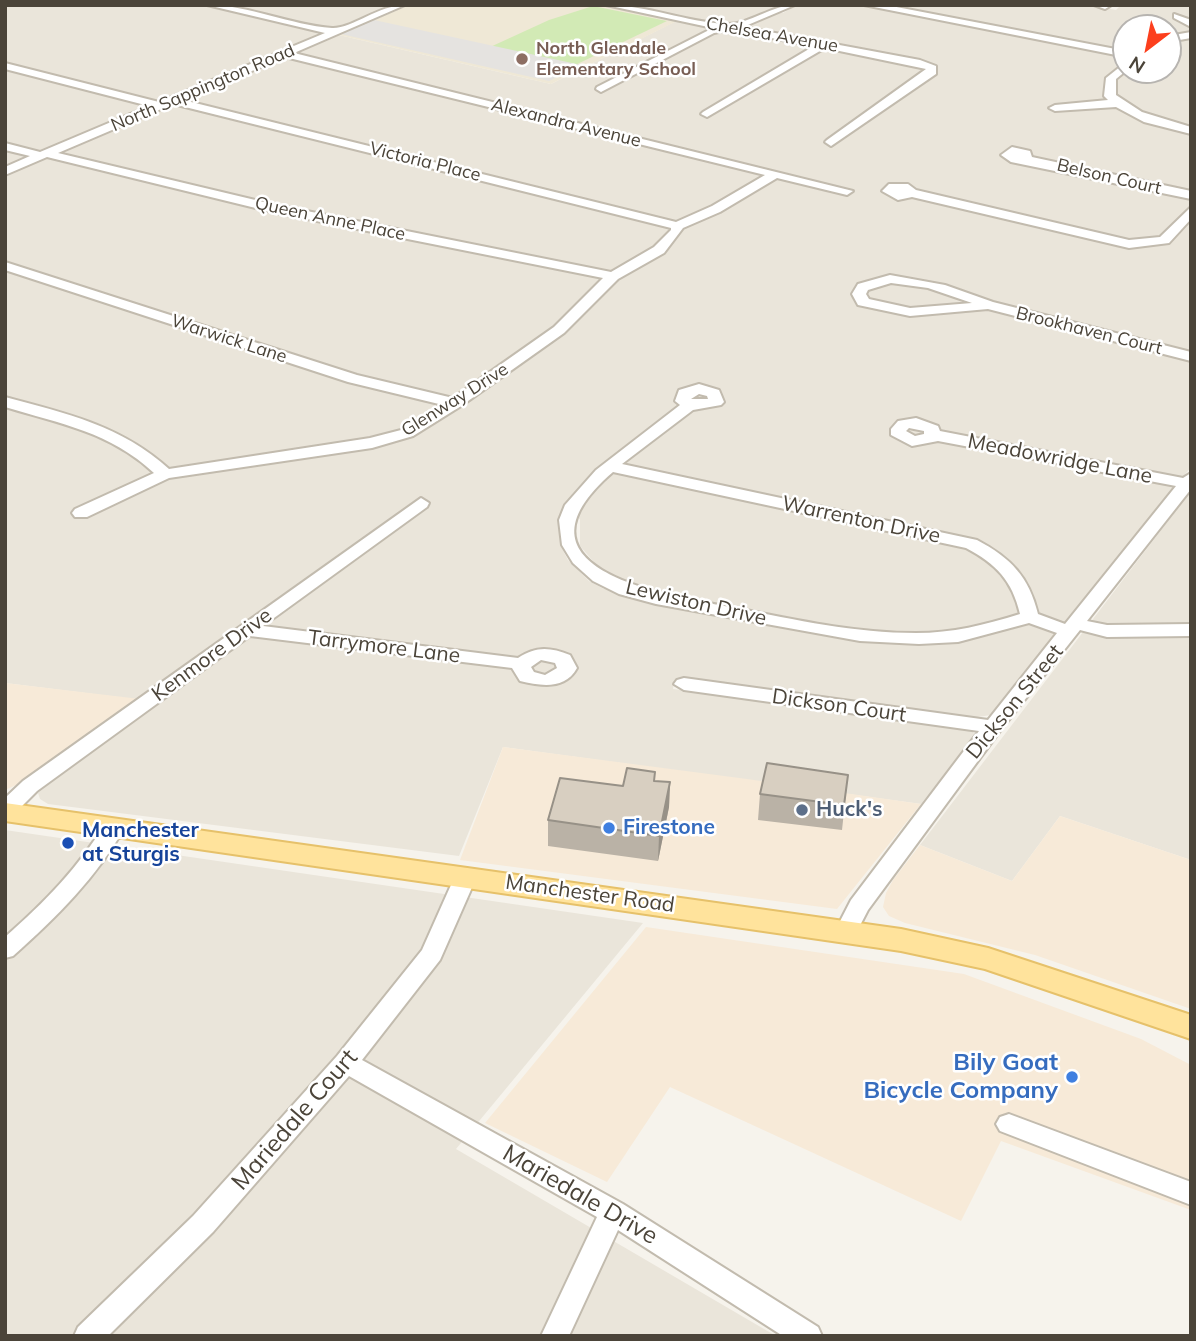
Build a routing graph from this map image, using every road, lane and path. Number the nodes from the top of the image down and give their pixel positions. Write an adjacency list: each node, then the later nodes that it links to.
1 (212, 5): 7 (street)
2 (400, 5): 7 (street, North Sappington Road)
3 (611, 5): 6 (street, Chelsea Avenue)
4 (790, 5): 6 (street)
5 (869, 5): 9 (street)
6 (726, 29): 8 (street, Chelsea Avenue); 13 (street)
7 (336, 32): 10 (street, North Sappington Road)
8 (824, 44): 17 (street); 19 (street, Chelsea Avenue)
9 (1112, 51)
10 (285, 54): 14 (street, North Sappington Road); 24 (street, Alexandra Avenue)
11 (5, 66): 14 (street, Victoria Place)
12 (1112, 77): 15 (street)
13 (601, 89)
14 (167, 103): 21 (street, North Sappington Road); 29 (street, Victoria Place)
15 (1118, 103): 16 (street); 18 (street)
16 (1055, 108)
17 (707, 114)
18 (1191, 131)
19 (831, 142)
20 (5, 146): 21 (street, Queen Anne Place)
21 (45, 155): 23 (street, North Sappington Road); 31 (street, Queen Anne Place)
22 (1027, 159): 27 (street, Belson Court)
23 (5, 171)
24 (774, 174): 25 (street, Alexandra Avenue); 29 (street, Glenway Drive)
25 (847, 191)
26 (912, 193): 28 (street)
27 (1191, 195)
28 (1191, 211)
29 (677, 226): 31 (street, Glenway Drive)
30 (5, 266): 35 (street, Warwick Lane)
31 (613, 276): 35 (street, Glenway Drive)
32 (988, 305): 32 (street, Brookhaven Court); 33 (street, Brookhaven Court)
33 (1191, 357)
34 (5, 402): 39 (street)
35 (456, 403): 39 (street, Glenway Drive)
36 (690, 405): 38 (street, Lewiston Drive)
37 (934, 435): 40 (street, Meadowridge Lane)
38 (611, 467): 43 (street, Warrenton Drive); 43 (street, Lewiston Drive)
39 (165, 474): 42 (street, Glenway Drive)
40 (1188, 480): 44 (street, Dickson Street)
41 (421, 503): 45 (street, Kenmore Drive)
42 (81, 513)
43 (1030, 617): 44 (street)
44 (1074, 628): 46 (street); 49 (street, Dickson Street)
45 (247, 630): 47 (street, Tarrymore Lane); 50 (street, Kenmore Drive)
46 (1191, 630)
47 (522, 664)
48 (684, 684): 49 (street, Dickson Court)
49 (993, 727): 53 (street, Dickson Street)
50 (5, 811): 51 (main road, Manchester Road)
51 (114, 827): 52 (main road, Manchester Road); 54 (street)
52 (466, 876): 53 (main road, Manchester Road); 56 (street, Mariedale Court)
53 (846, 931): 55 (main road, Manchester Road)
54 (5, 950)
55 (1182, 1027)
56 (346, 1063): 59 (street, Mariedale Drive); 60 (street, Mariedale Court)
57 (1009, 1124): 58 (street)
58 (1191, 1194)
59 (614, 1212): 61 (street); 62 (street, Mariedale Drive)
60 (88, 1336)
61 (555, 1336)
62 (808, 1336)

